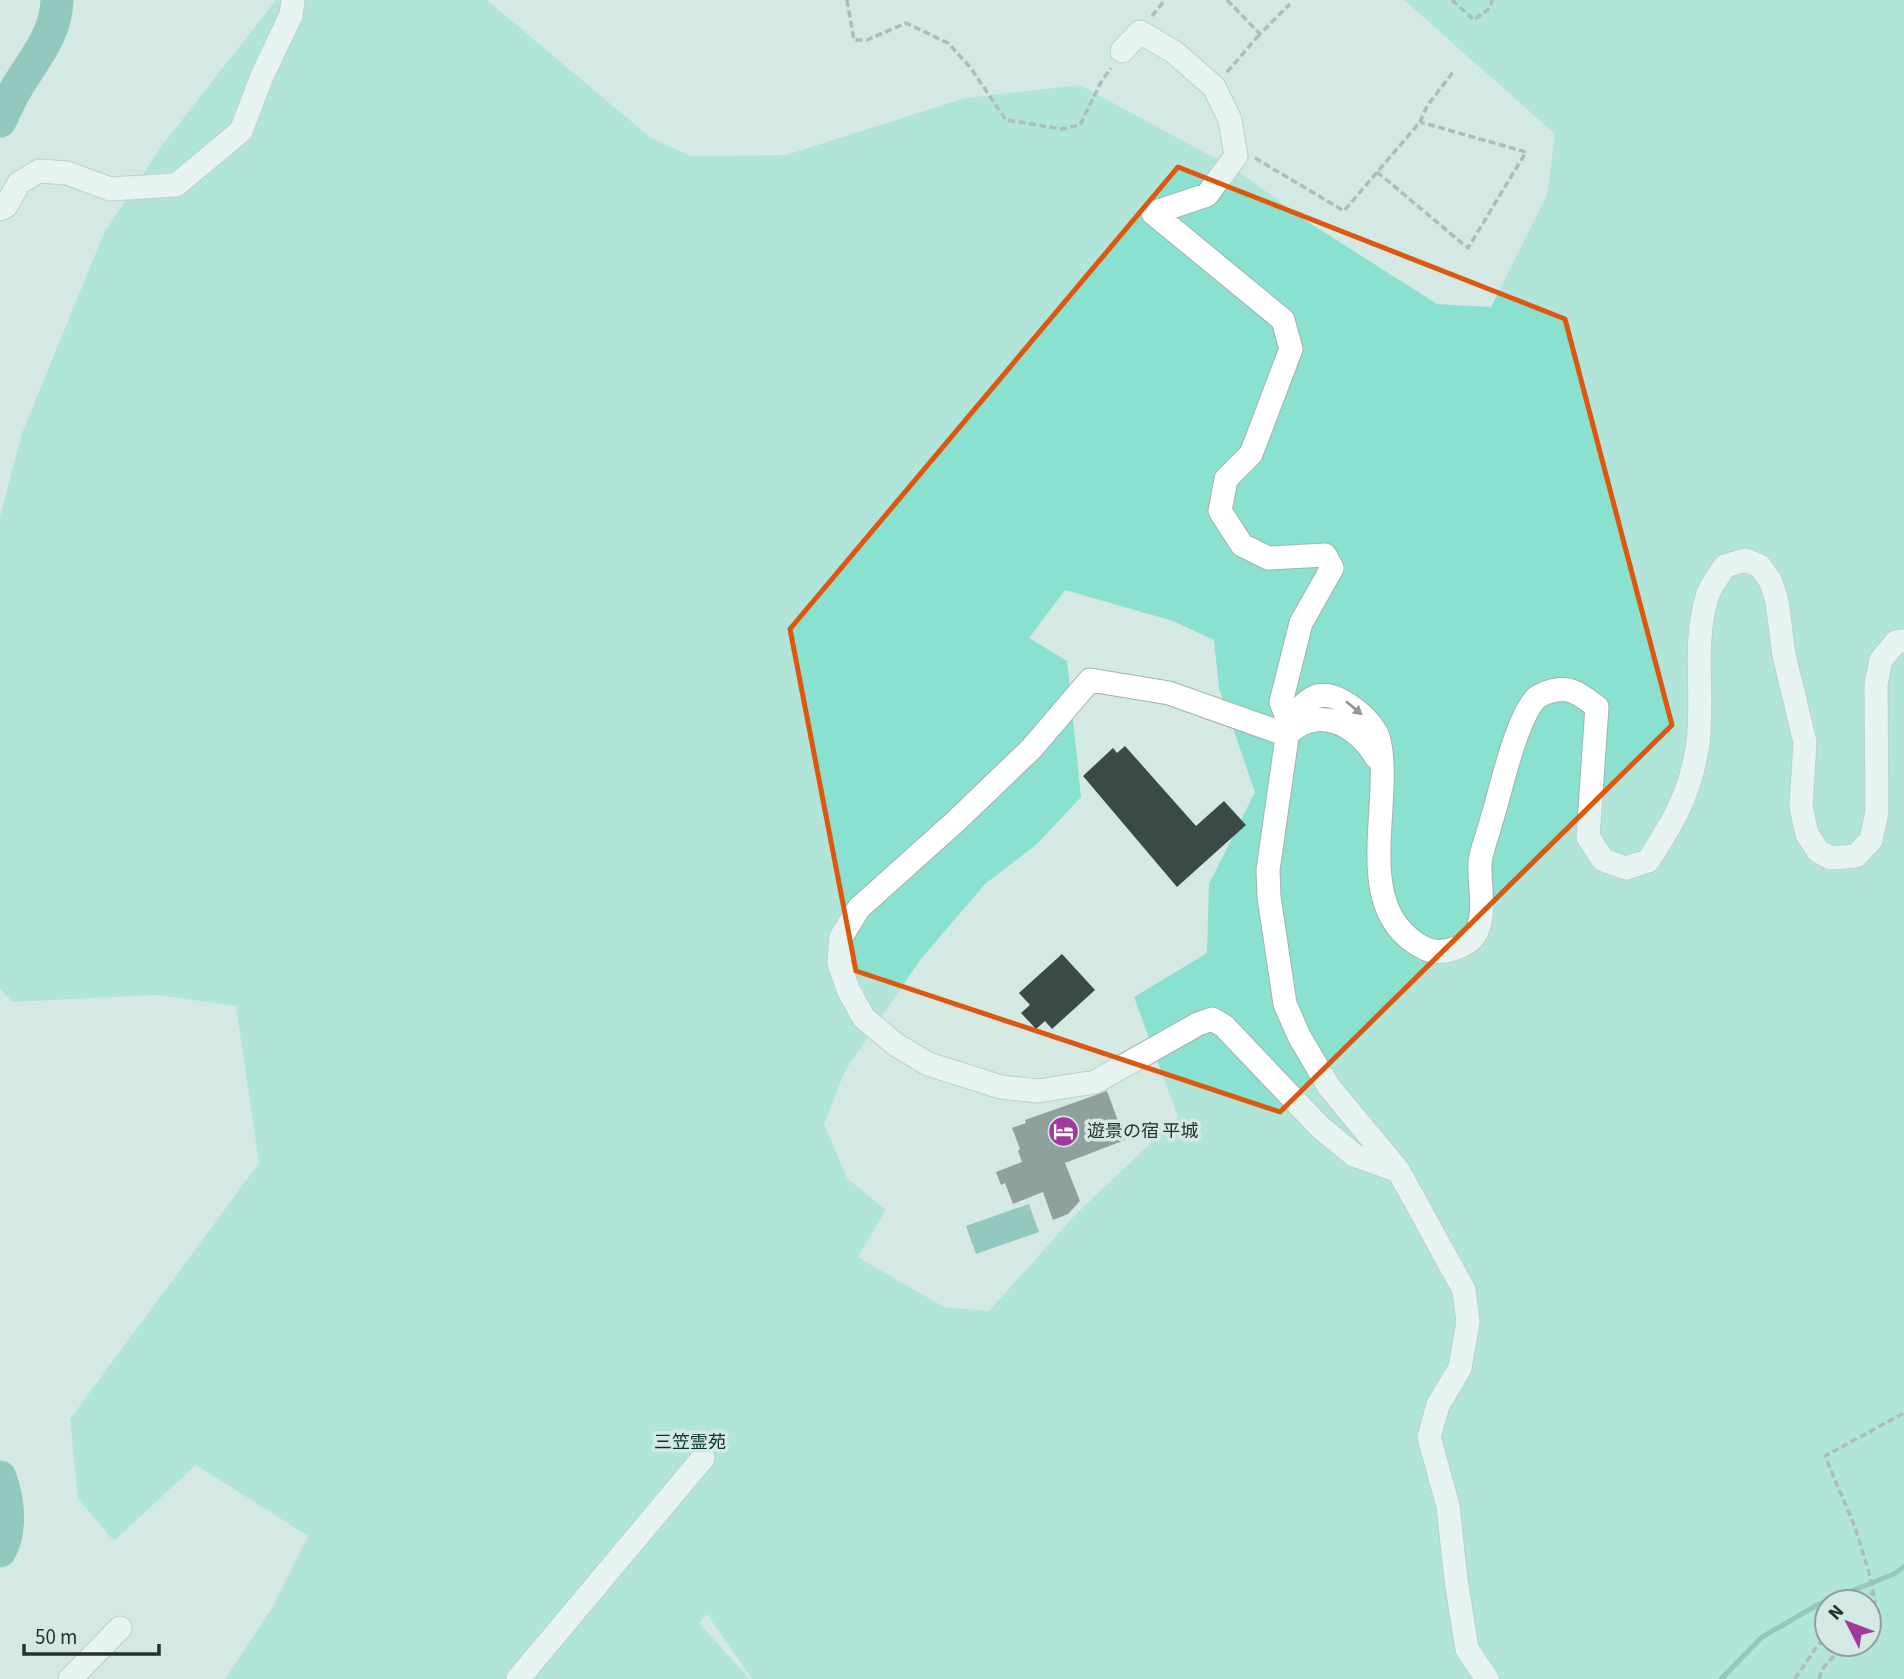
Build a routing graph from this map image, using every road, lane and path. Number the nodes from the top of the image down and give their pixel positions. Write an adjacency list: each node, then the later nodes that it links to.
1 (293, 0): 14 (street)
2 (847, 0): 8 (path)
3 (1227, 0): 7 (path)
4 (1452, 0): 5 (path)
5 (1492, 0)
6 (1290, 4): 7 (path)
7 (1259, 34): 10 (path)
8 (1122, 51): 10 (street)
9 (1453, 72): 11 (path)
10 (1214, 88): 12 (street)
11 (1420, 122): 13 (path); 13 (path)
12 (1236, 156): 13 (path); 16 (street)
13 (1377, 172)
14 (3, 208)
15 (1904, 642): 16 (street)
16 (1288, 729): 17 (street); 17 (street)
17 (1398, 1170): 26 (street)
18 (1904, 1413): 20 (path)
19 (703, 1458): 25 (street)
20 (1872, 1588)
21 (120, 1628): 24 (street)
22 (1813, 1652): 27 (path)
23 (1832, 1658): 28 (path)
24 (70, 1679)
25 (518, 1679)
26 (1487, 1679)
27 (1795, 1679)
28 (1819, 1679)

